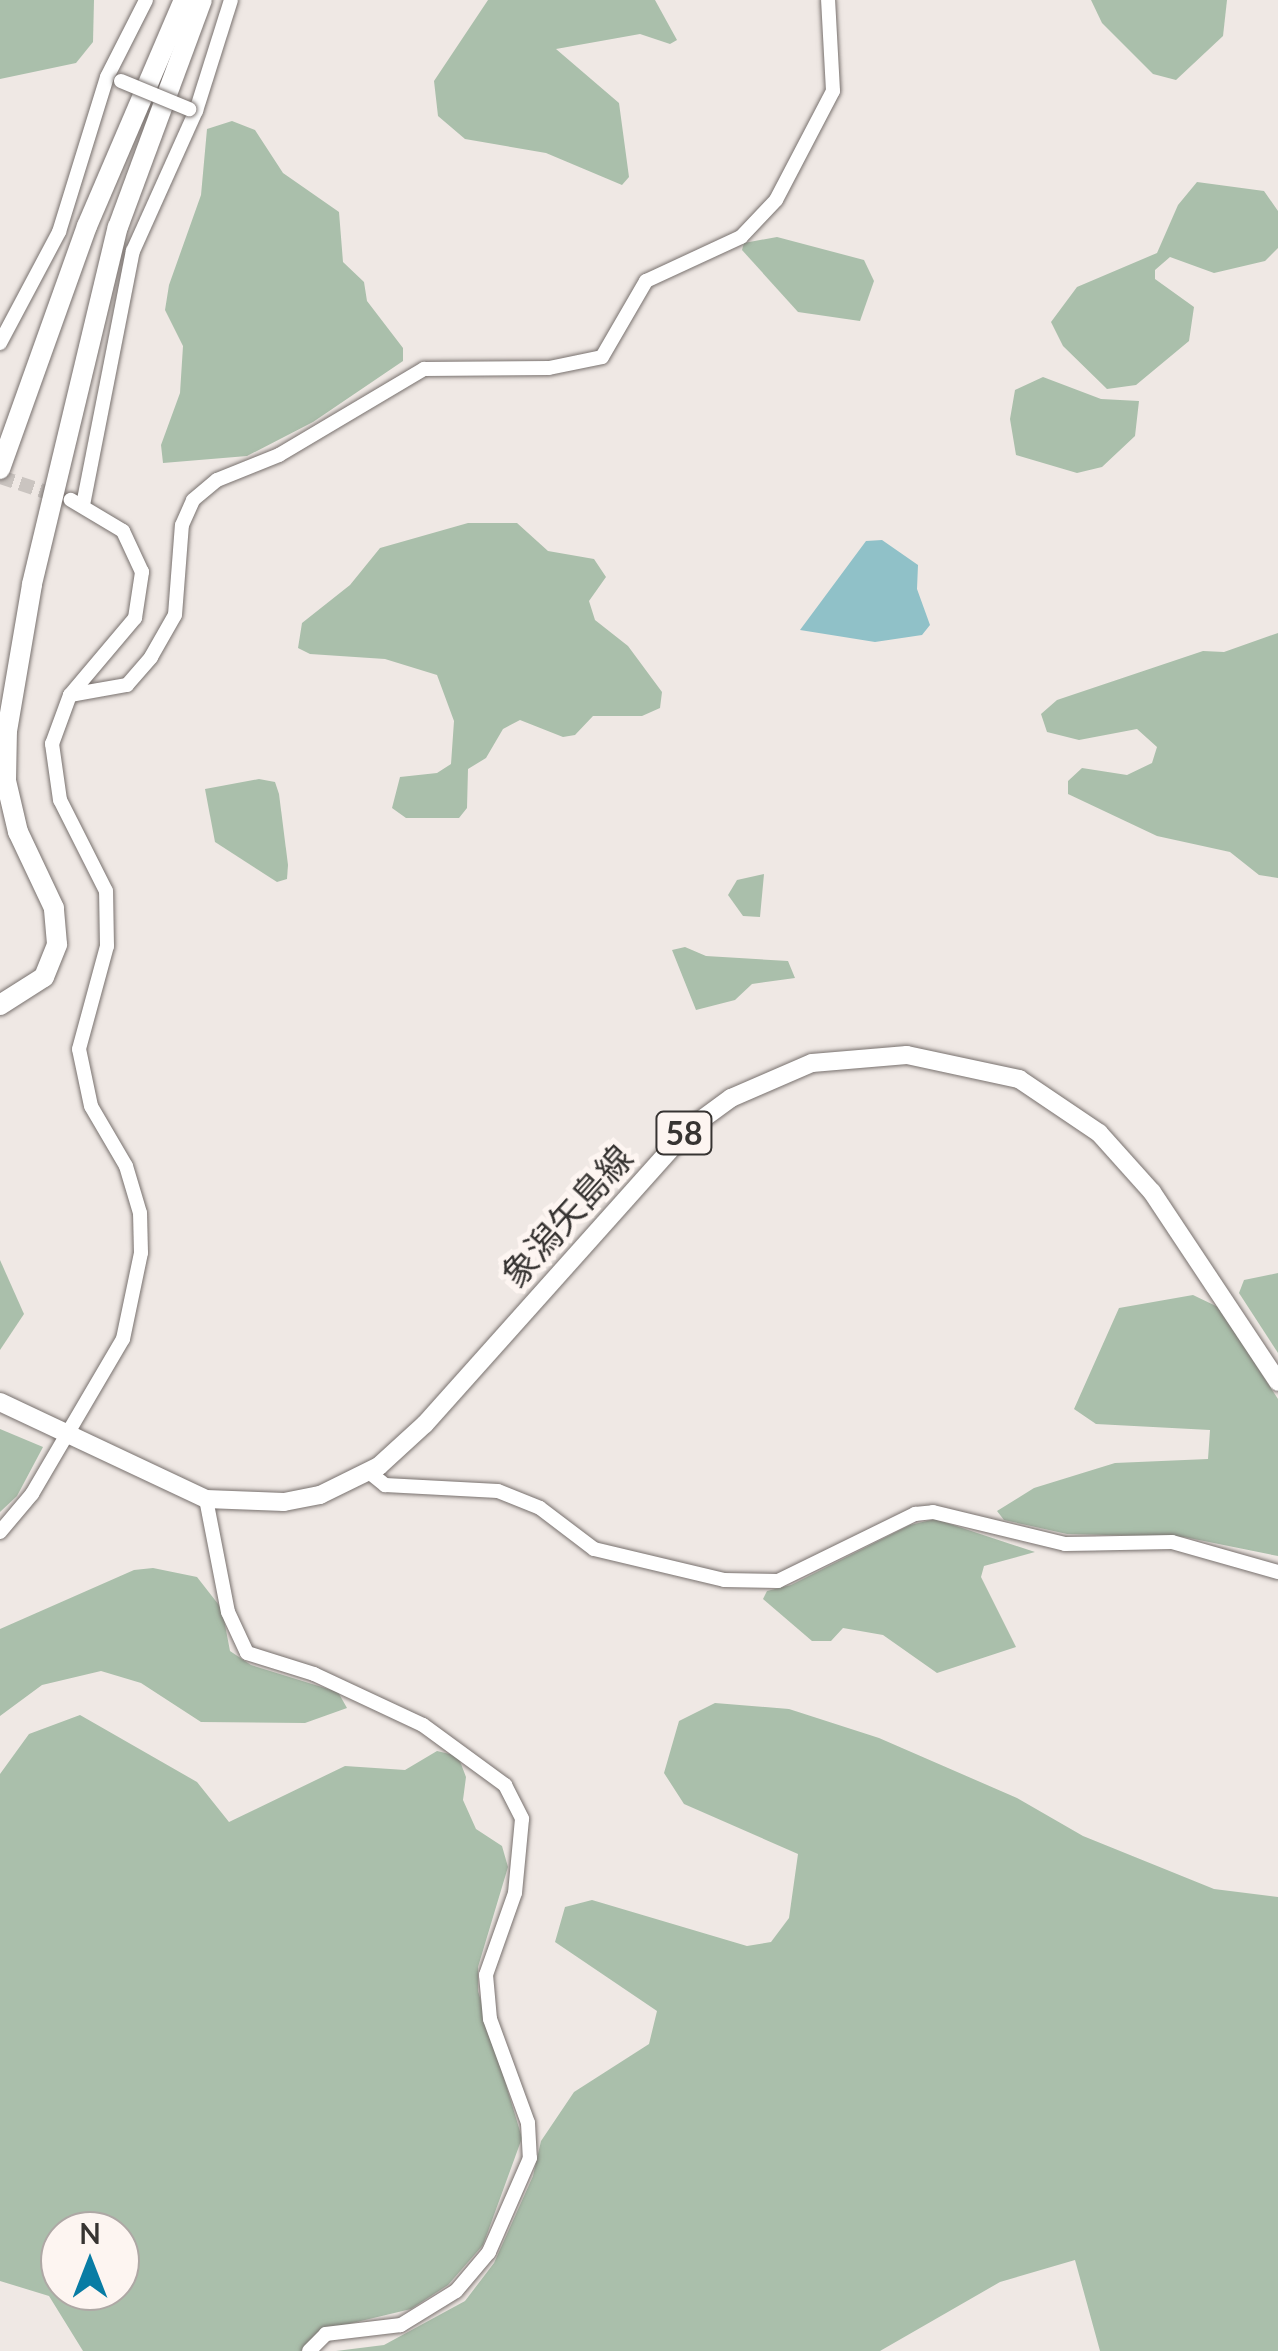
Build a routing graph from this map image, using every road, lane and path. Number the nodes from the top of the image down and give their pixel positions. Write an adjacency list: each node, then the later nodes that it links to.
1 (146, 0): 6 (street)
2 (184, 0): 7 (highway)
3 (202, 0): 7 (highway)
4 (230, 0): 8 (street)
5 (828, 0): 11 (street)
6 (114, 79): 8 (street, bridge); 9 (street)
7 (147, 108): 10 (highway); 12 (highway)
8 (193, 110): 11 (street)
9 (0, 343)
10 (0, 469)
11 (70, 695): 15 (street)
12 (0, 1004)
13 (1278, 1382): 16 (main road, 象潟矢島線 / 58)
14 (0, 1402): 15 (main road, 象潟矢島線 / 58)
15 (67, 1432): 17 (main road, 象潟矢島線 / 58); 18 (street)
16 (369, 1472): 17 (main road, 象潟矢島線 / 58); 19 (street)
17 (206, 1499): 20 (street)
18 (0, 1532)
19 (1278, 1572)
20 (308, 2351)

